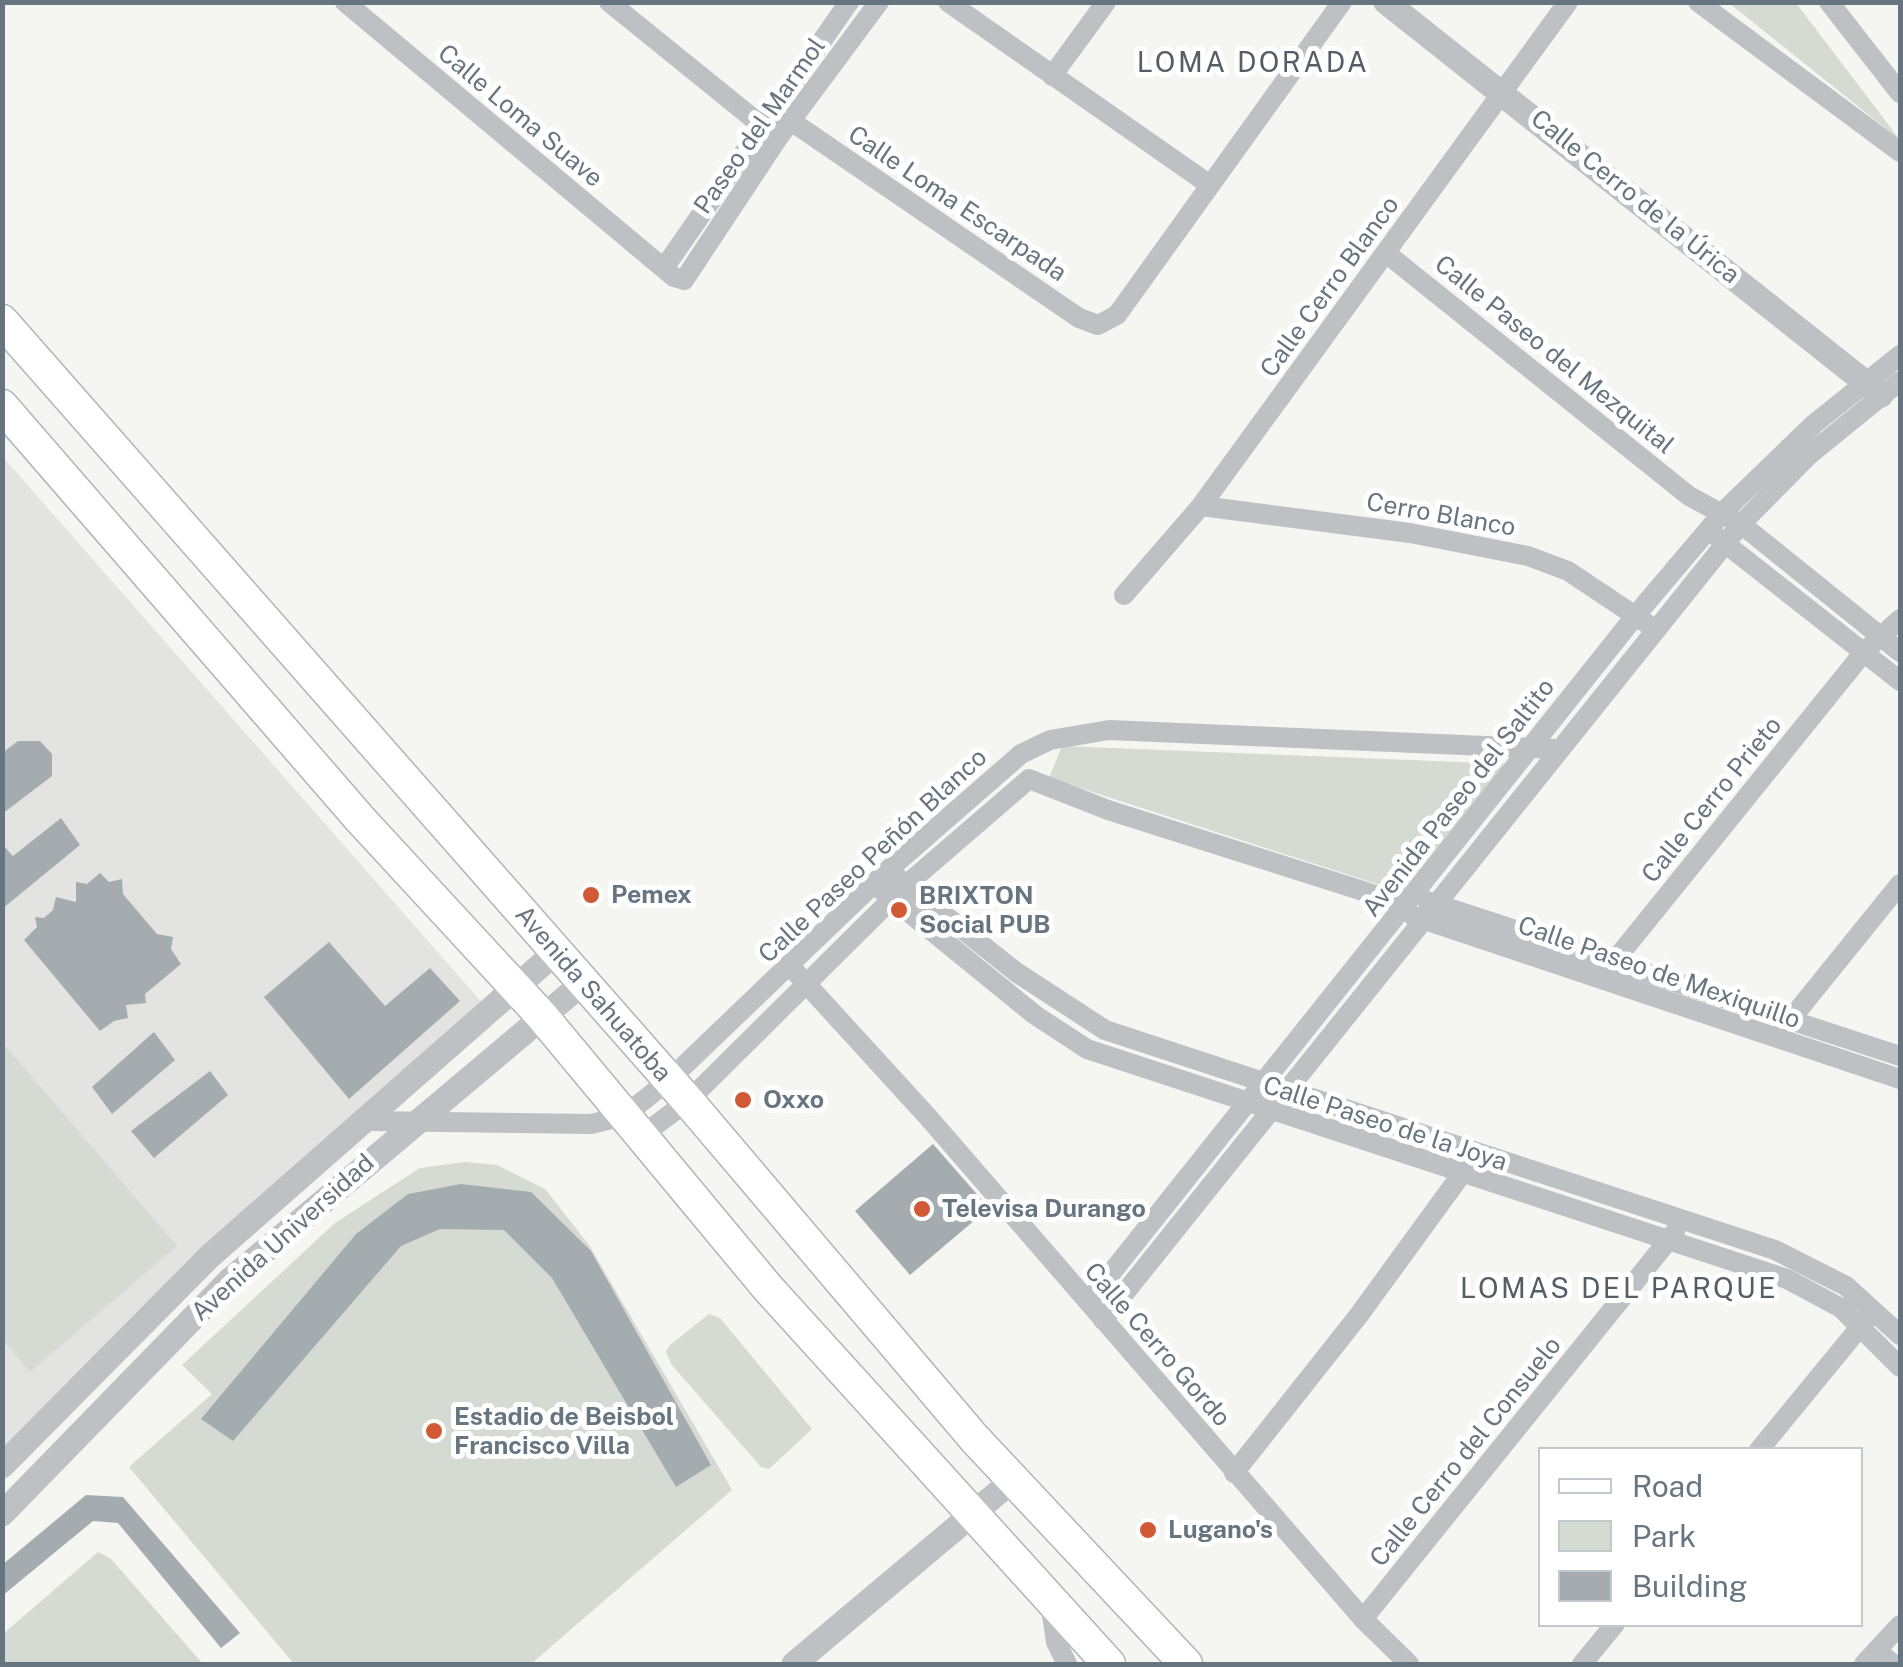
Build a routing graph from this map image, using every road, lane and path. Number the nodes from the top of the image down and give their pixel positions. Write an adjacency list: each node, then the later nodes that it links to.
1 (344, 2): 20 (street, Calle Loma Suave)
2 (609, 2): 15 (street, Calle Loma Escarpada)
3 (849, 2): 15 (street, Paseo del Marmol)
4 (879, 2): 16 (street, Paseo del Marmol)
5 (948, 2): 12 (street)
6 (1106, 2): 12 (street)
7 (1342, 2): 18 (street)
8 (1386, 2): 13 (street, Calle Cerro de la Úrica)
9 (1568, 2): 13 (street, Calle Cerro Blanco)
10 (1698, 2): 17 (street)
11 (1828, 2): 14 (street)
12 (1052, 76): 18 (street)
13 (1504, 92): 19 (street, Calle Cerro Blanco); 24 (street, Calle Cerro de la Úrica)
14 (1900, 94)
15 (760, 125): 16 (street, Calle Loma Escarpada); 20 (street, Paseo del Marmol)
16 (785, 129): 18 (street, Calle Loma Escarpada); 21 (street, Paseo del Marmol)
17 (1900, 152)
18 (1207, 184)
19 (1386, 253): 26 (street, Calle Paseo del Mezquital); 27 (street, Calle Cerro Blanco)
20 (664, 268): 21 (street, Calle Loma Suave)
21 (684, 280)
22 (2, 321): 47 (main road, Avenida Sahuatoba)
23 (1900, 355): 24 (street, Avenida Paseo del Saltito)
24 (1882, 386): 28 (street, Avenida Paseo del Saltito)
25 (2, 406): 53 (main road)
26 (1689, 496): 28 (street, Calle Paseo del Mezquital); 29 (street, Calle Paseo del Mezquital)
27 (1201, 506): 30 (street, Calle Cerro Blanco); 31 (street, Cerro Blanco)
28 (1732, 517): 29 (street, Avenida Paseo del Saltito); 34 (street, Calle Paseo del Mezquital)
29 (1717, 536): 31 (street, Avenida Paseo del Saltito); 33 (street, Avenida Paseo del Saltito); 35 (street, Calle Paseo del Mezquital)
30 (1124, 595)
31 (1636, 615): 33 (street, Cerro Blanco); 38 (street, Avenida Paseo del Saltito)
32 (1900, 619): 34 (street, Calle Cerro Prieto)
33 (1654, 629): 39 (street, Avenida Paseo del Saltito)
34 (1880, 636): 35 (street, Calle Cerro Prieto); 36 (street, Calle Paseo del Mezquital)
35 (1864, 652): 37 (street, Calle Paseo del Mezquital); 48 (street, Calle Cerro Prieto)
36 (1900, 652)
37 (1900, 681)
38 (1533, 746): 39 (street, Calle Paseo Peñón Blanco); 40 (street, Calle Paseo Peñón Blanco); 45 (street, Avenida Paseo del Saltito)
39 (1557, 749): 46 (street, Avenida Paseo del Saltito)
40 (1020, 754): 41 (street); 42 (street, Calle Paseo Peñón Blanco)
41 (1028, 779): 44 (street, Calle Paseo Peñón Blanco); 45 (street, Calle Paseo de Mexiquillo)
42 (881, 877): 44 (street, Calle Paseo de la Joya); 49 (street, Calle Paseo Peñón Blanco)
43 (1900, 884): 55 (street)
44 (899, 892): 52 (street, Calle Paseo Peñón Blanco); 58 (street, Calle Paseo de la Joya); 61 (street, Calle Paseo de la Joya)
45 (1407, 905): 46 (street, Calle Paseo de Mexiquillo); 58 (street, Avenida Paseo del Saltito)
46 (1430, 912): 48 (street, Calle Paseo de Mexiquillo); 50 (street, Calle Paseo de Mexiquillo); 60 (street, Avenida Paseo del Saltito)
47 (556, 952): 51 (main road, Avenida Sahuatoba); 53 (street, Avenida Universidad)
48 (1614, 961): 50 (street, Calle Cerro Prieto); 55 (street, Calle Paseo de Mexiquillo)
49 (790, 966): 52 (street, Calle Cerro Gordo); 59 (street, Calle Paseo Peñón Blanco)
50 (1600, 980): 55 (street, Calle Paseo de Mexiquillo)
51 (583, 983): 54 (street, Avenida Universidad); 59 (main road, Avenida Sahuatoba)
52 (807, 985): 59 (street, Calle Paseo Peñón Blanco); 72 (street, Calle Cerro Gordo)
53 (516, 988): 54 (main road); 63 (street, Avenida Universidad)
54 (541, 1014): 64 (street, Avenida Universidad); 65 (main road)
55 (1782, 1030): 56 (street, Calle Paseo de Mexiquillo); 57 (street, Calle Paseo de Mexiquillo)
56 (1900, 1056)
57 (1900, 1079)
58 (1262, 1082): 60 (street, Calle Paseo de la Joya); 61 (street, Avenida Paseo del Saltito)
59 (678, 1091): 65 (street); 77 (main road, Avenida Sahuatoba)
60 (1286, 1092): 62 (street, Avenida Paseo del Saltito); 66 (street, Calle Paseo de la Joya)
61 (1246, 1104): 62 (street, Calle Paseo de la Joya); 72 (street, Avenida Paseo del Saltito)
62 (1270, 1112): 67 (street, Calle Paseo de la Joya); 74 (street, Avenida Paseo del Saltito)
63 (368, 1121): 64 (street); 70 (street, Avenida Universidad)
64 (414, 1122): 65 (street); 71 (street, Avenida Universidad)
65 (633, 1126): 79 (main road)
66 (1476, 1154): 67 (street); 68 (street, Calle Paseo de la Joya)
67 (1461, 1176): 69 (street, Calle Paseo de la Joya); 81 (street)
68 (1682, 1222): 69 (street, Calle Cerro del Consuelo); 73 (street, Calle Paseo de la Joya)
69 (1667, 1242): 73 (street, Calle Paseo de la Joya); 86 (street, Calle Cerro del Consuelo)
70 (210, 1256): 71 (street); 80 (street, Avenida Universidad)
71 (230, 1280): 84 (street, Avenida Universidad)
72 (1088, 1302): 74 (street, Calle Cerro Gordo)
73 (1868, 1317): 75 (street, Calle Paseo de la Joya); 76 (street, Calle Paseo de la Joya); 78 (street)
74 (1103, 1320): 81 (street, Calle Cerro Gordo)
75 (1900, 1335)
76 (1900, 1367)
77 (974, 1438): 79 (main road); 82 (main road, Avenida Sahuatoba)
78 (1765, 1447)
79 (917, 1448): 83 (main road)
80 (2, 1466)
81 (1234, 1473): 86 (street, Calle Cerro Gordo)
82 (1014, 1480): 83 (street); 93 (main road, Avenida Sahuatoba)
83 (973, 1513): 85 (main road); 90 (street)
84 (2, 1514)
85 (1050, 1598): 91 (street); 92 (main road)
86 (1363, 1619): 94 (street, Calle Cerro Gordo)
87 (1900, 1625): 89 (street)
88 (1613, 1627): 95 (street)
89 (1886, 1661)
90 (794, 1664)
91 (1067, 1664)
92 (1109, 1664)
93 (1186, 1664)
94 (1409, 1664)
95 (1582, 1664)

